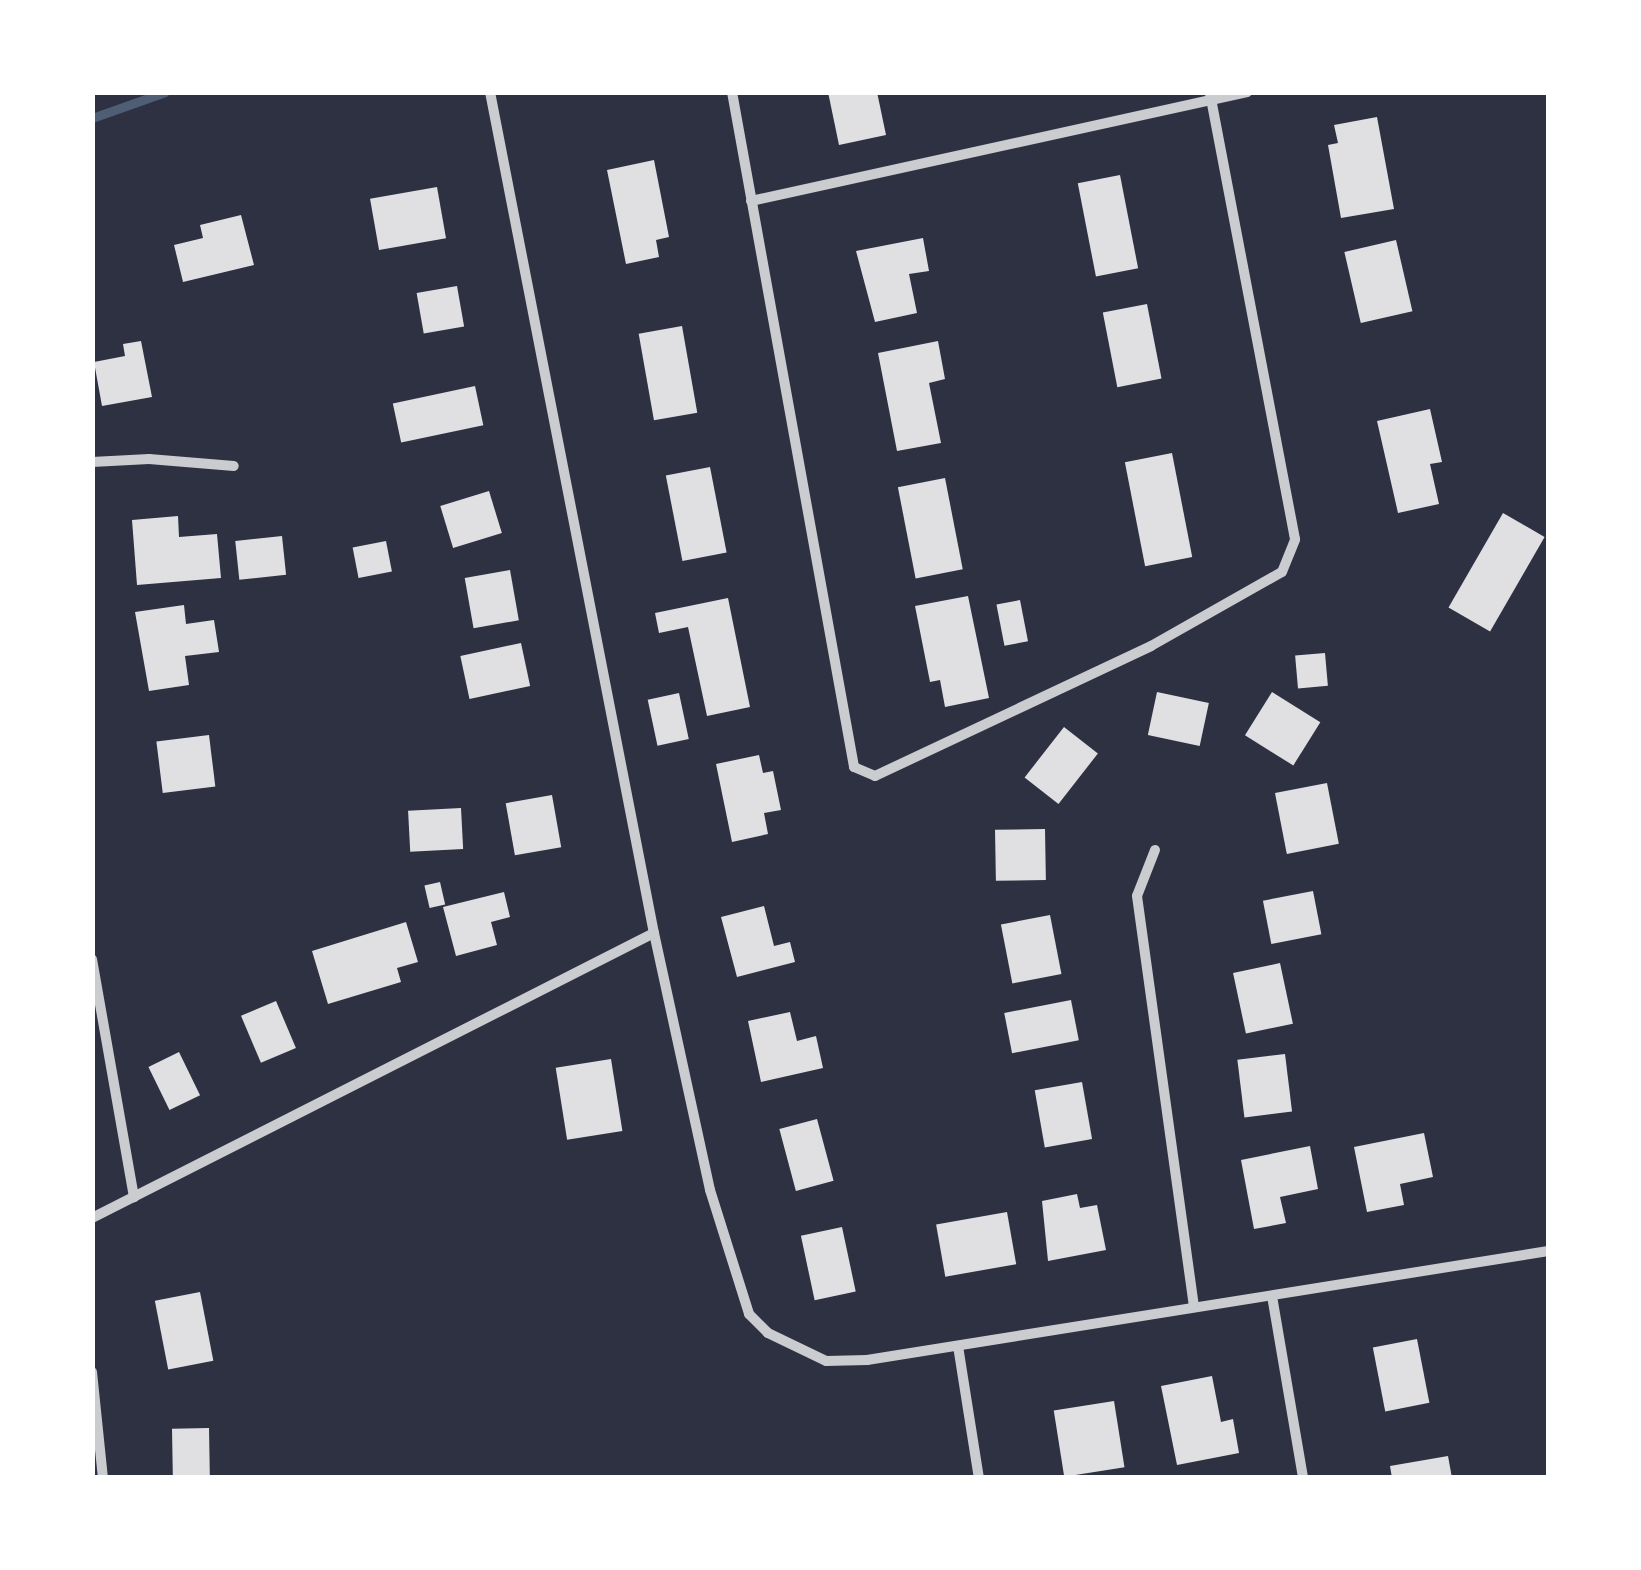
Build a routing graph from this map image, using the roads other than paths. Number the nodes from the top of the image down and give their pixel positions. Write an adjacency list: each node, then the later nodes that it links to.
1 (490, 92): 9 (street)
2 (732, 92): 5 (street)
3 (1248, 92): 4 (street)
4 (1210, 96): 5 (street); 5 (street)
5 (751, 202)
6 (92, 462): 7 (street)
7 (234, 466)
8 (1154, 850): 15 (street)
9 (654, 933): 11 (street); 16 (street)
10 (92, 959): 11 (street)
11 (134, 1198): 12 (street)
12 (92, 1218)
13 (1548, 1251): 14 (street)
14 (1272, 1296): 15 (street); 20 (street)
15 (1194, 1306): 16 (street)
16 (958, 1346): 19 (street)
17 (92, 1372): 18 (street)
18 (103, 1478)
19 (979, 1478)
20 (1303, 1478)

